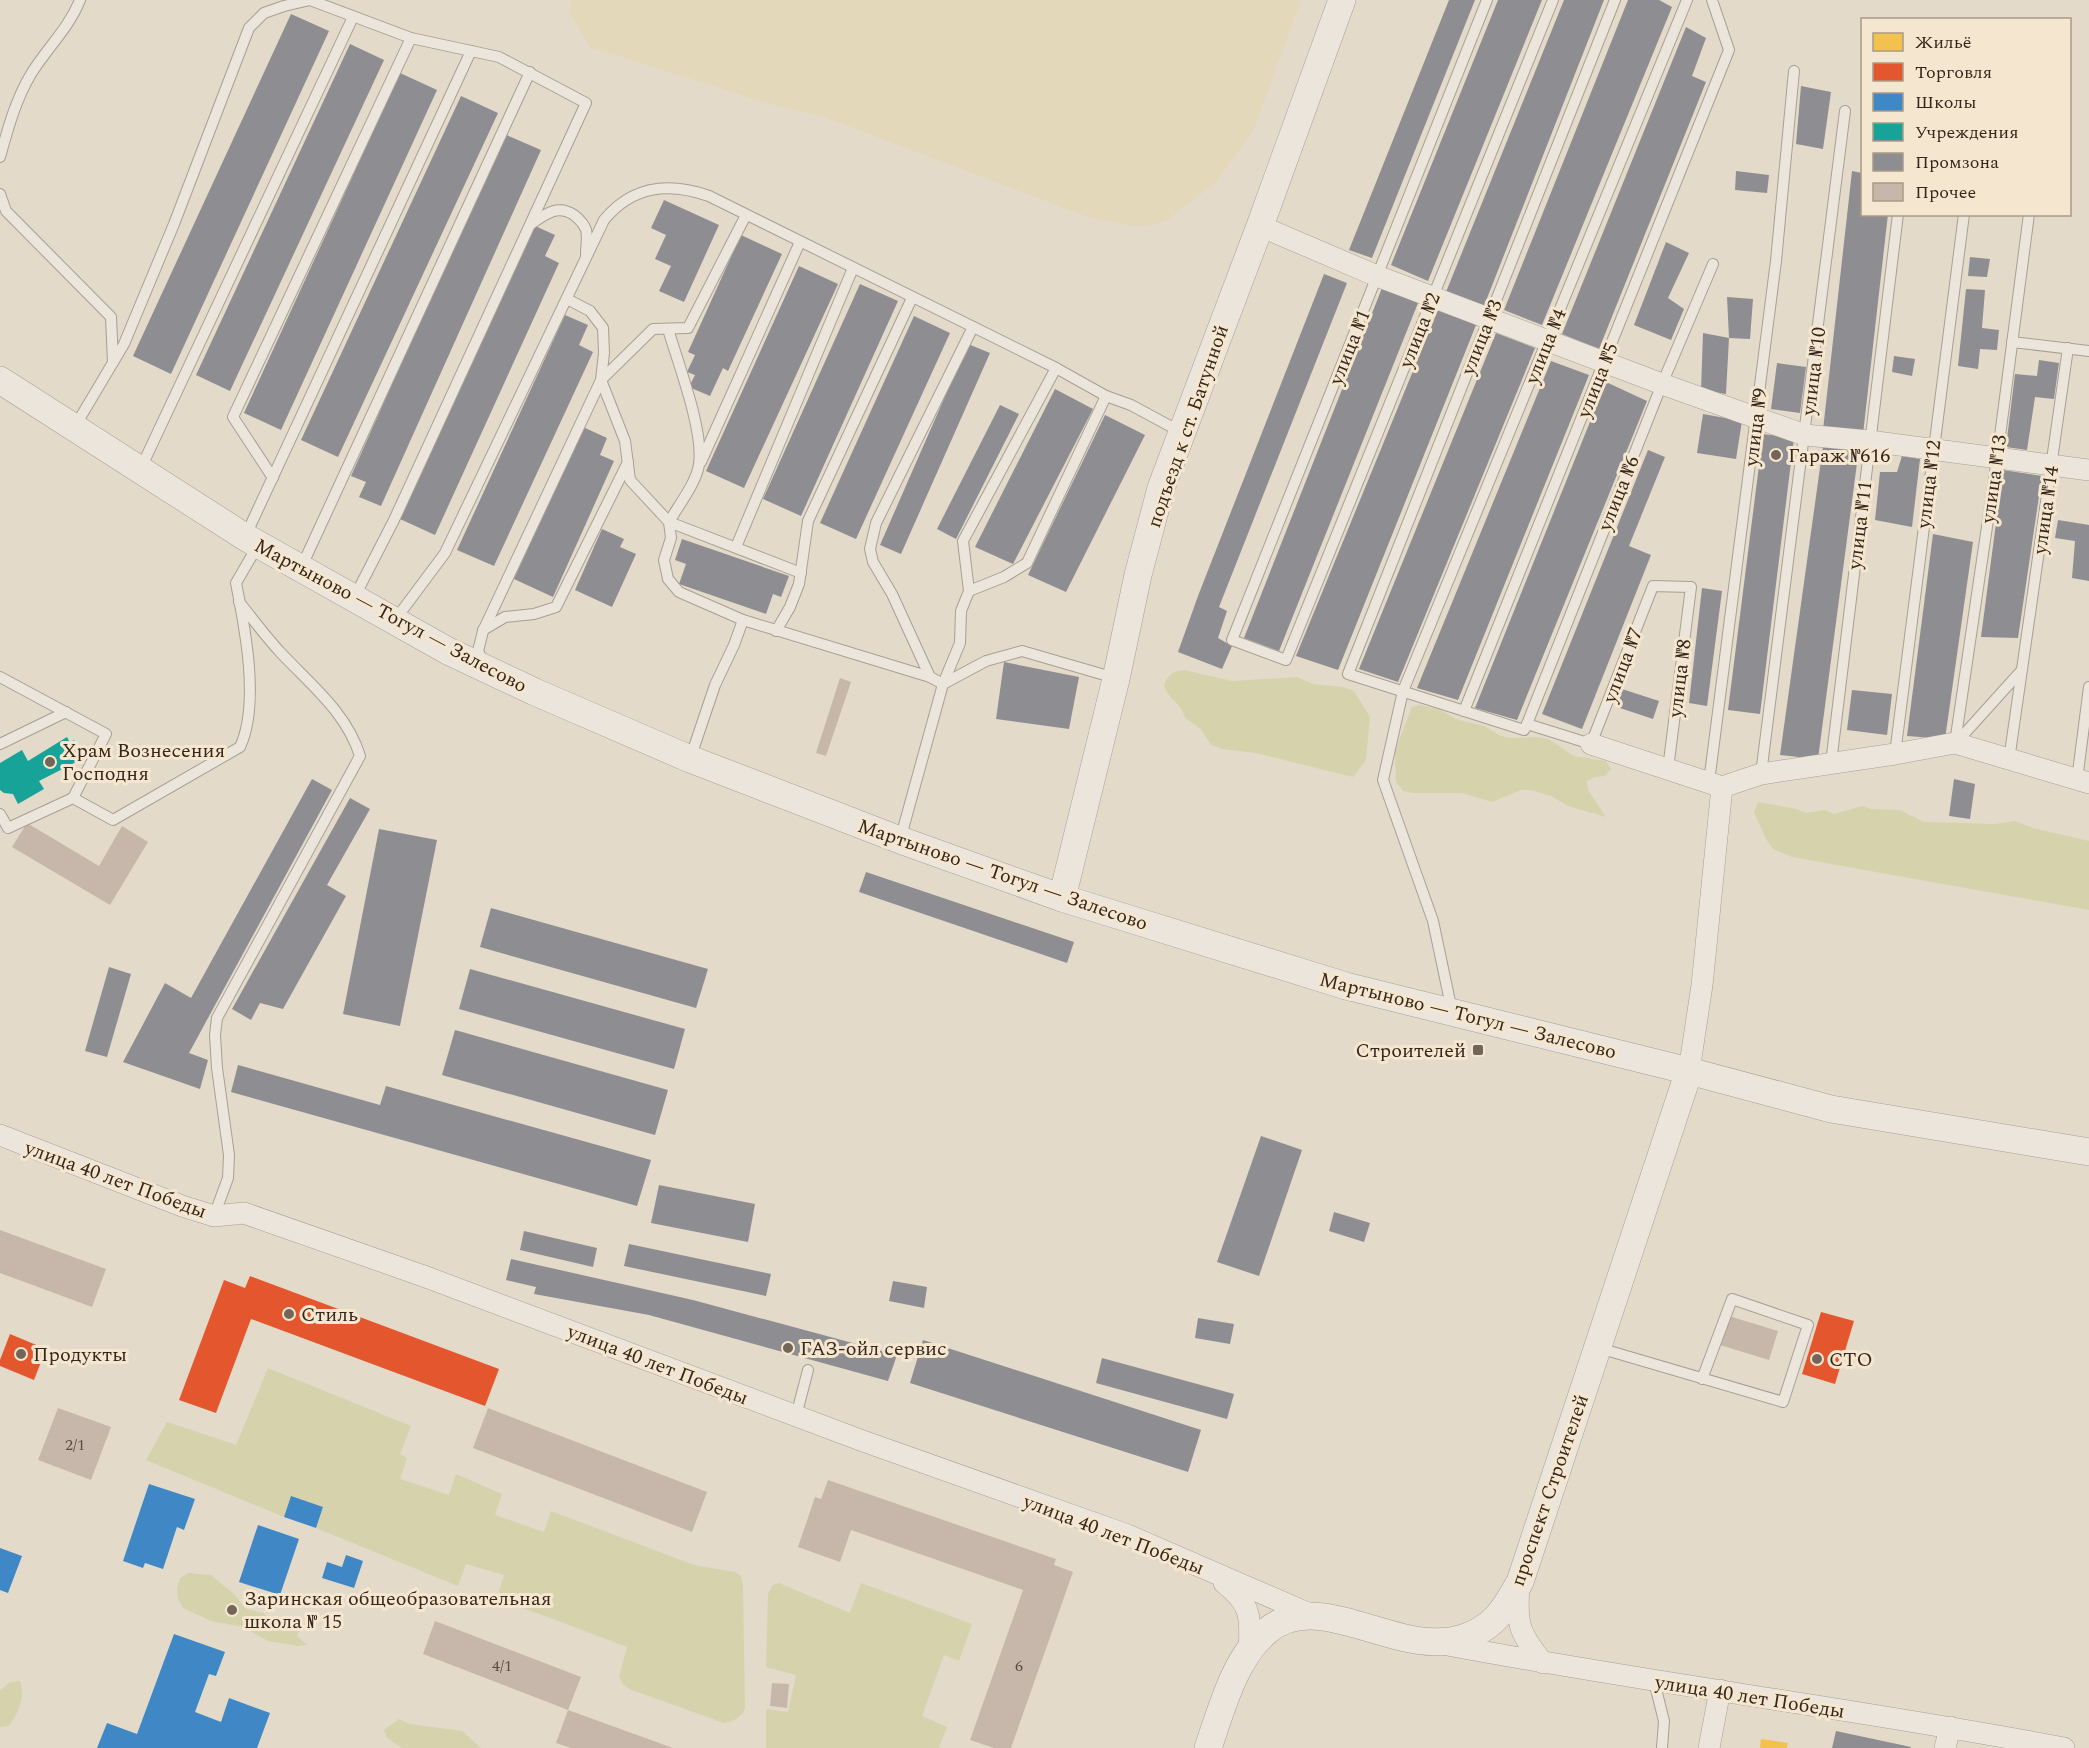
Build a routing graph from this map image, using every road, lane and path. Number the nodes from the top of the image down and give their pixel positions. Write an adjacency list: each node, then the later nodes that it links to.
1 (80, 0): 14 (lane)
2 (1342, 0): 21 (street, подъезд к ст. Батунной)
3 (1487, 0): 26 (lane, улица №1)
4 (1553, 0): 27 (lane, улица №2)
5 (1615, 0): 30 (lane, улица №3)
6 (1687, 0): 33 (lane, улица №4)
7 (1712, 0): 38 (lane, улица №5)
8 (352, 17): 9 (lane); 37 (lane); 55 (lane)
9 (411, 39): 10 (lane); 56 (lane)
10 (471, 51): 12 (lane); 56 (lane)
11 (1794, 71): 44 (lane, улица №9)
12 (530, 72): 20 (lane); 60 (lane)
13 (1845, 111): 47 (lane, улица №10)
14 (0, 157)
15 (0, 194): 37 (lane)
16 (746, 215): 22 (lane); 23 (lane); 32 (lane)
17 (1898, 216): 48 (lane, улица №11)
18 (1964, 216): 49 (lane, улица №12)
19 (2029, 216): 34 (lane, улица №13)
20 (530, 224): 23 (lane); 64 (lane)
21 (1260, 226): 26 (street); 46 (street, подъезд к ст. Батунной)
22 (800, 242): 25 (lane); 52 (lane)
23 (586, 258): 28 (lane)
24 (1713, 264): 42 (lane, улица №6)
25 (853, 268): 29 (lane); 59 (lane)
26 (1377, 276): 27 (street); 70 (lane, улица №1)
27 (1432, 297): 30 (street); 70 (lane, улица №2)
28 (567, 298): 41 (lane); 67 (lane)
29 (912, 298): 31 (lane); 61 (lane)
30 (1489, 318): 33 (street); 78 (lane, улица №3)
31 (973, 327): 39 (lane); 74 (lane)
32 (668, 329): 41 (lane); 52 (lane)
33 (1547, 341): 38 (street); 78 (lane, улица №4)
34 (2012, 342): 35 (lane); 50 (lane, улица №13)
35 (2068, 348): 36 (lane); 53 (lane, улица №14)
36 (2089, 351)
37 (113, 362): 45 (lane)
38 (1604, 362): 42 (street); 79 (lane, улица №5)
39 (1056, 368): 43 (lane); 63 (lane)
40 (0, 380): 45 (street, Мартыново — Тогул — Залесово)
41 (601, 380): 51 (lane); 68 (lane)
42 (1662, 384): 44 (street); 81 (lane, улица №6)
43 (1106, 396): 46 (lane); 63 (lane)
44 (1756, 418): 47 (street); 92 (lane, улица №9)
45 (74, 428): 55 (street, Мартыново — Тогул — Залесово)
46 (1181, 432): 75 (street, подъезд к ст. Батунной)
47 (1805, 435): 48 (street); 90 (lane, улица №10)
48 (1869, 441): 49 (street); 88 (lane, улица №11)
49 (1932, 450): 50 (street); 85 (lane, улица №12)
50 (1997, 459): 53 (street); 82 (lane, улица №13)
51 (628, 462): 57 (lane); 68 (lane)
52 (699, 465): 57 (lane)
53 (2051, 466): 54 (street); 72 (lane, улица №14)
54 (2089, 470)
55 (139, 471): 58 (street, Мартыново — Тогул — Залесово)
56 (273, 478): 58 (lane)
57 (669, 522): 59 (lane); 66 (lane)
58 (252, 541): 60 (street, Мартыново — Тогул — Залесово); 65 (lane)
59 (736, 547): 61 (lane)
60 (301, 568): 64 (street, Мартыново — Тогул — Залесово)
61 (801, 573): 69 (lane)
62 (1691, 587): 84 (lane, улица №7); 89 (lane, улица №8)
63 (969, 591): 76 (lane)
64 (353, 598): 67 (street, Мартыново — Тогул — Залесово)
65 (239, 602): 93 (lane); 101 (lane)
66 (743, 620): 69 (lane); 86 (lane)
67 (395, 621): 71 (street, Мартыново — Тогул — Залесово)
68 (483, 631): 71 (lane)
69 (776, 631): 74 (lane)
70 (1286, 660)
71 (486, 669): 86 (street, Мартыново — Тогул — Залесово)
72 (2021, 671): 82 (lane); 87 (lane, улица №14)
73 (0, 676): 80 (lane)
74 (930, 676): 76 (lane)
75 (1116, 679): 76 (lane); 96 (street, подъезд к ст. Батунной)
76 (943, 684): 95 (lane)
77 (2089, 687): 91 (lane)
78 (1403, 691): 79 (lane); 97 (lane, улица №4)
79 (1464, 711): 81 (lane)
80 (66, 712): 83 (lane); 93 (lane)
81 (1527, 724): 84 (lane)
82 (1955, 743): 85 (street); 87 (street)
83 (0, 744)
84 (1591, 744): 89 (street)
85 (1895, 754): 88 (street)
86 (690, 759): 95 (street, Мартыново — Тогул — Залесово)
87 (2009, 761): 91 (street)
88 (1831, 764): 90 (street)
89 (1668, 769): 92 (street)
90 (1761, 774): 92 (street)
91 (2083, 782)
92 (1715, 785): 98 (street)
93 (73, 798): 94 (lane)
94 (0, 814)
95 (900, 840): 96 (street, Мартыново — Тогул — Залесово)
96 (1062, 898): 97 (street, Мартыново — Тогул — Залесово)
97 (1452, 1012): 98 (street, Мартыново — Тогул — Залесово)
98 (1689, 1071): 100 (street, Мартыново — Тогул — Залесово); 102 (street, проспект Строителей)
99 (0, 1135): 101 (street, улица 40 лет Победы)
100 (2089, 1152)
101 (214, 1216): 105 (street, улица 40 лет Победы)
102 (1598, 1348): 104 (lane); 107 (street, проспект Строителей)
103 (808, 1370): 105 (lane)
104 (1702, 1379): 104 (lane)
105 (796, 1416): 106 (street, улица 40 лет Победы)
106 (1206, 1570): 108 (street, улица 40 лет Победы); 110 (street)
107 (1520, 1582): 109 (street, проспект Строителей); 111 (street)
108 (1312, 1615): 109 (street, проспект Строителей); 110 (street, проспект Строителей)
109 (1436, 1643): 111 (street, улица 40 лет Победы)
110 (1249, 1652): 115 (street, проспект Строителей)
111 (1543, 1663): 112 (street, улица 40 лет Победы)
112 (1654, 1681): 113 (street, улица 40 лет Победы); 116 (lane)
113 (1720, 1690): 114 (street, улица 40 лет Победы); 117 (street)
114 (1950, 1727): 118 (street); 119 (street, улица 40 лет Победы)
115 (1208, 1748)
116 (1662, 1748)
117 (1709, 1748)
118 (1945, 1748)
119 (2064, 1748)

